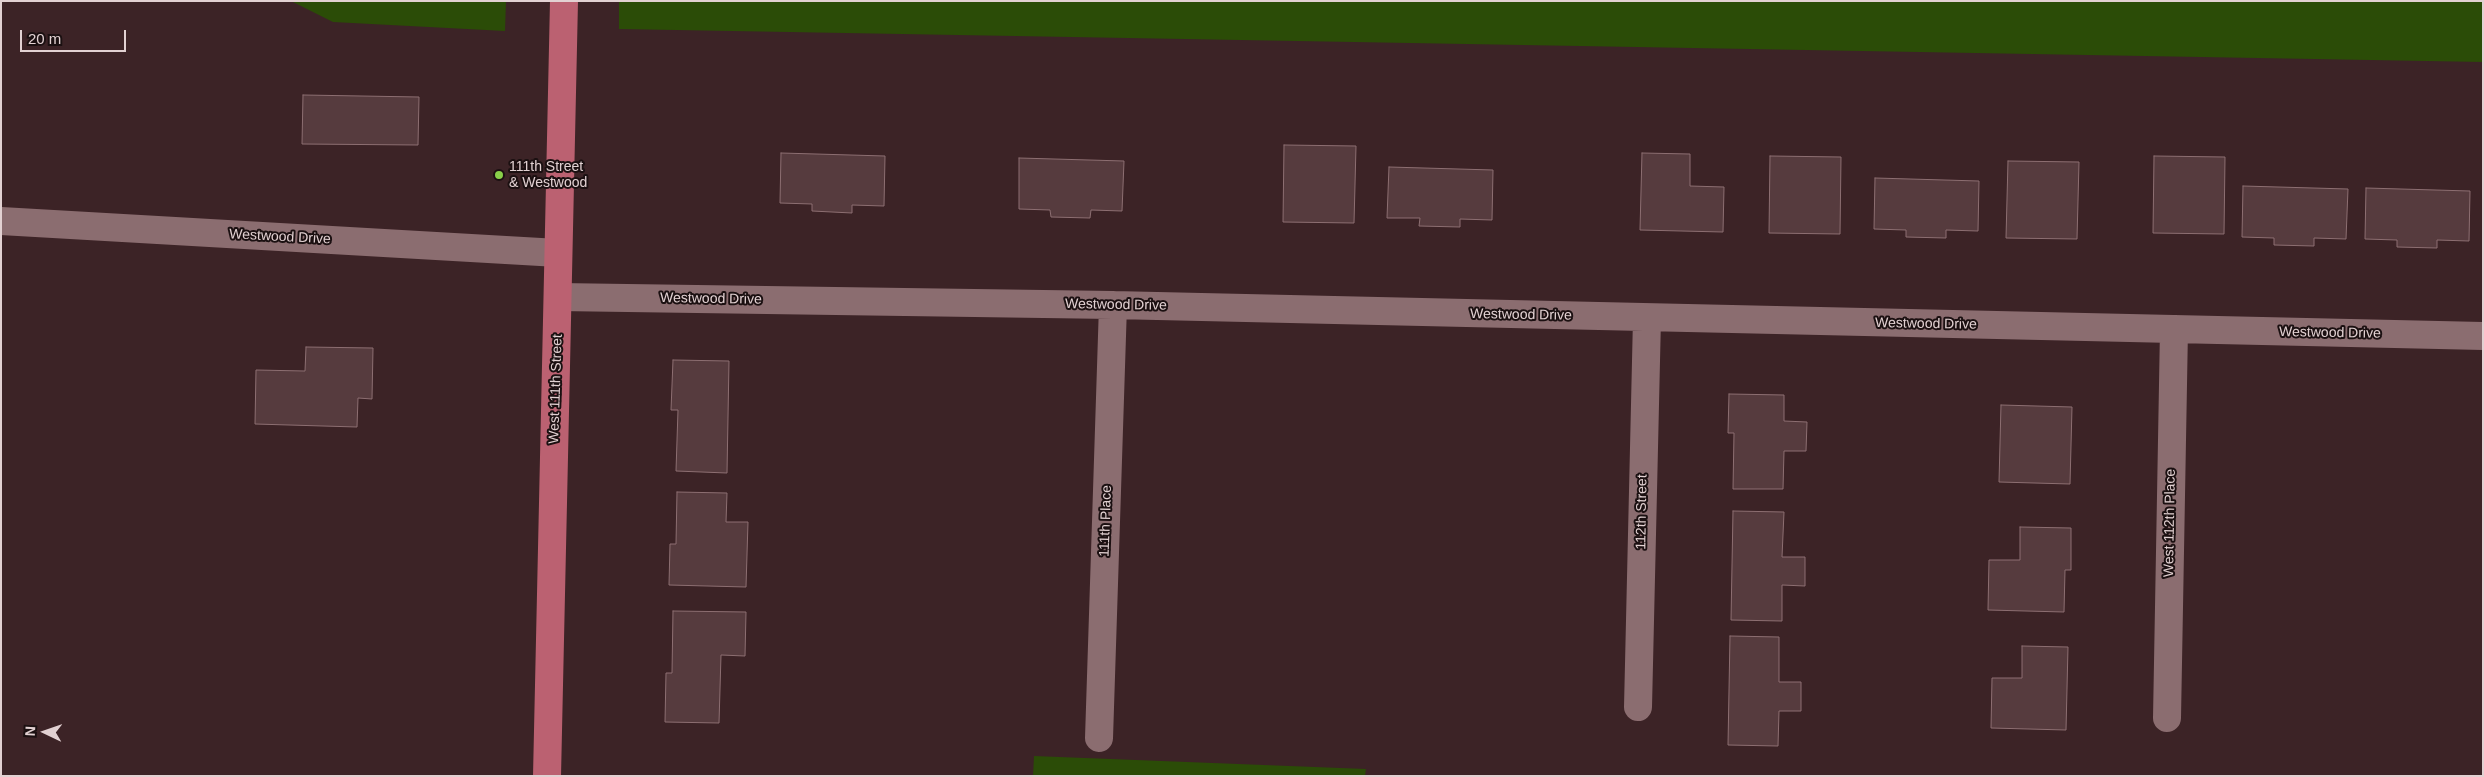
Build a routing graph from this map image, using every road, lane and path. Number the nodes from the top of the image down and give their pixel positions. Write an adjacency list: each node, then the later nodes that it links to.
1 (564, 1): 3 (main road, West 111th Street)
2 (1, 221): 3 (street, Westwood Drive)
3 (558, 254): 4 (main road, West 111th Street)
4 (558, 297): 5 (street, Westwood Drive); 12 (main road, West 111th Street)
5 (1113, 305): 6 (street, Westwood Drive); 11 (street, 111th Place)
6 (1647, 318): 7 (street, Westwood Drive); 9 (street, 112th Street)
7 (2174, 329): 8 (street, Westwood Drive); 10 (street, West 112th Place)
8 (2483, 336)
9 (1638, 707)
10 (2167, 718)
11 (1099, 738)
12 (547, 776)

